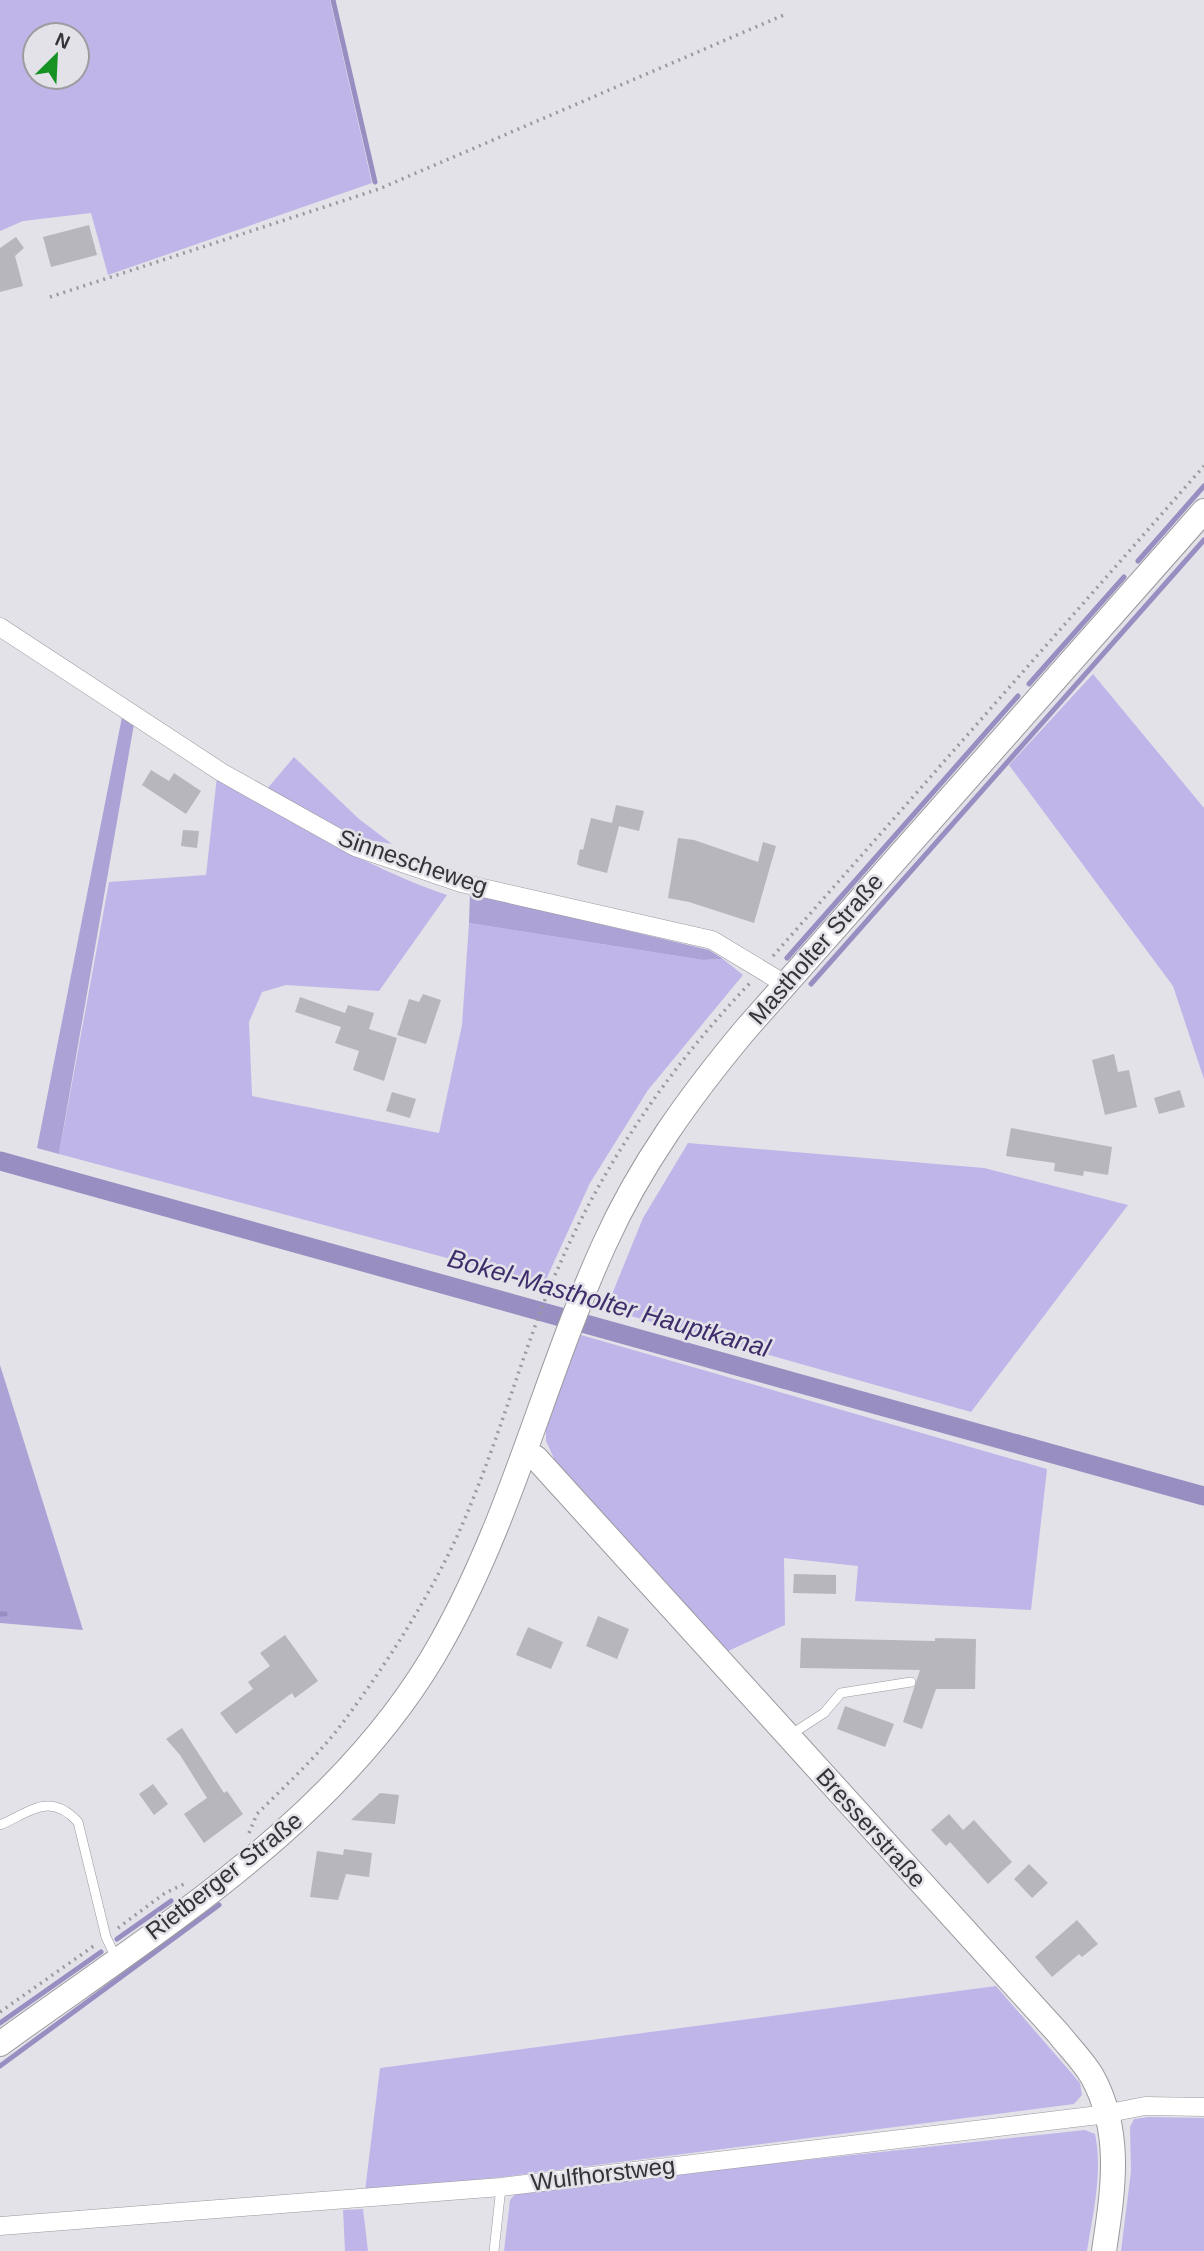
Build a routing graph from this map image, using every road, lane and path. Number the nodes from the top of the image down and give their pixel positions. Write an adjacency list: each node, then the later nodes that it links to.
1 (786, 14): 2 (path)
2 (50, 297)
3 (1204, 466): 6 (path)
4 (1204, 511): 7 (main road, Mastholter Straße)
5 (0, 627): 6 (street, Sinnescheweg)
6 (762, 970): 7 (street, Sinnescheweg); 12 (path)
7 (785, 984): 8 (main road, Mastholter Straße)
8 (525, 1451): 10 (main road, Bresserstraße); 15 (main road, Rietberger Straße)
9 (911, 1682): 10 (lane)
10 (788, 1736): 19 (main road, Bresserstraße)
11 (0, 1825): 14 (lane)
12 (245, 1842)
13 (187, 1883): 14 (path)
14 (106, 1937): 15 (lane); 16 (path)
15 (117, 1959): 17 (main road, Rietberger Straße)
16 (0, 2012)
17 (0, 2044)
18 (1204, 2107): 19 (street, Wulfhorstweg)
19 (1108, 2113): 20 (street, Wulfhorstweg); 23 (main road, Bresserstraße)
20 (501, 2187): 21 (street, Wulfhorstweg); 22 (lane)
21 (0, 2226)
22 (494, 2251)
23 (1104, 2251)

